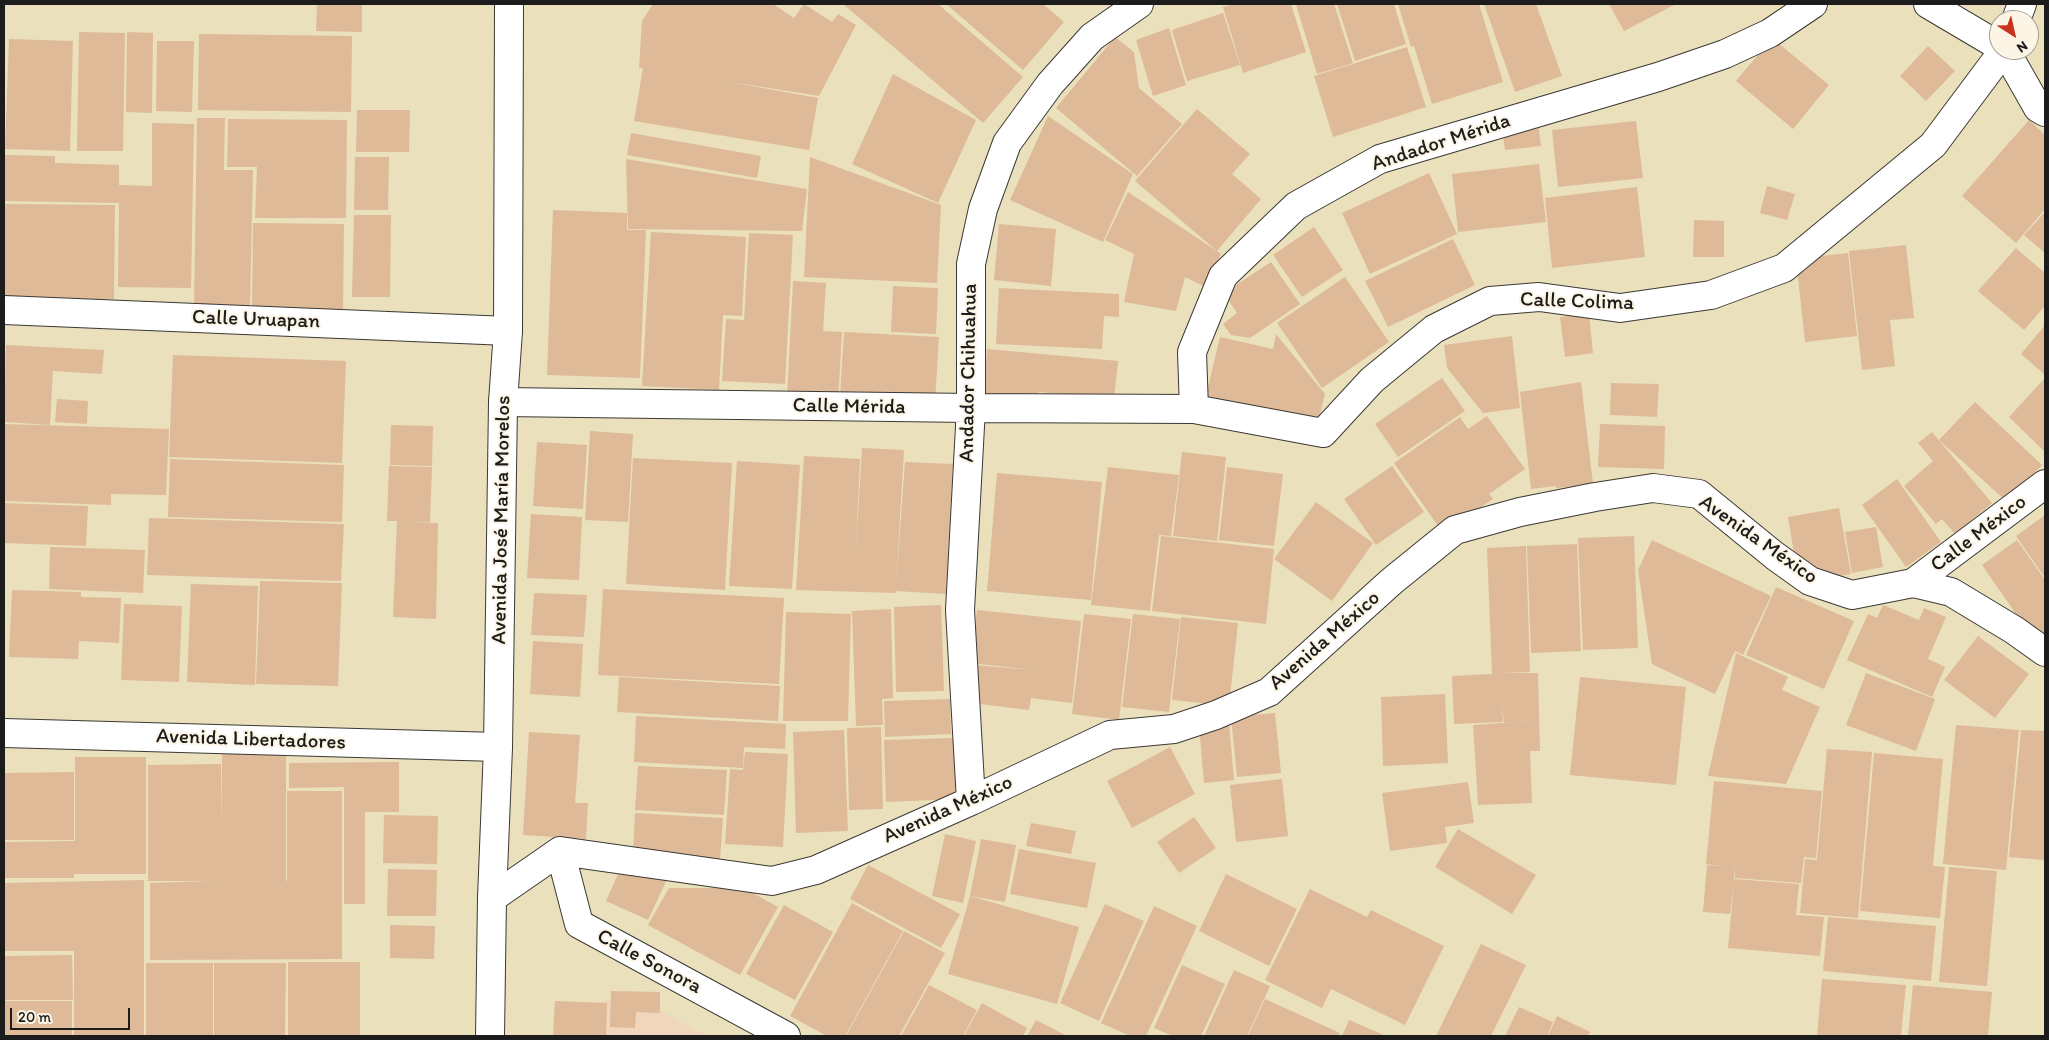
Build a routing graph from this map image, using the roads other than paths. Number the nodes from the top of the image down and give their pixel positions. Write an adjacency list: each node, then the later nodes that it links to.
1 (510, 4): 10 (street, Avenida José María Morelos)
2 (1139, 4): 12 (street, Andador Chihuahua)
3 (1813, 4): 13 (street, Andador Mérida)
4 (1928, 4): 5 (street)
5 (1989, 40)
6 (1997, 60): 13 (street, Calle Colima)
7 (2010, 60): 8 (street)
8 (2045, 112)
9 (4, 310): 10 (street, Calle Uruapan)
10 (508, 331): 11 (street, Avenida José María Morelos)
11 (503, 402): 12 (street, Calle Mérida); 18 (street, Avenida José María Morelos)
12 (971, 408): 13 (street, Calle Mérida); 19 (street, Andador Chihuahua)
13 (1194, 409)
14 (2045, 484): 15 (street, Calle México)
15 (1913, 583): 16 (street); 19 (street, Avenida México)
16 (2045, 652)
17 (4, 733): 18 (street, Avenida Libertadores)
18 (498, 747): 21 (street, Avenida José María Morelos)
19 (971, 801): 20 (street, Avenida México)
20 (560, 850): 21 (street); 23 (street, Calle Sonora)
21 (492, 898): 22 (street, Avenida José María Morelos)
22 (490, 1036)
23 (786, 1036)

